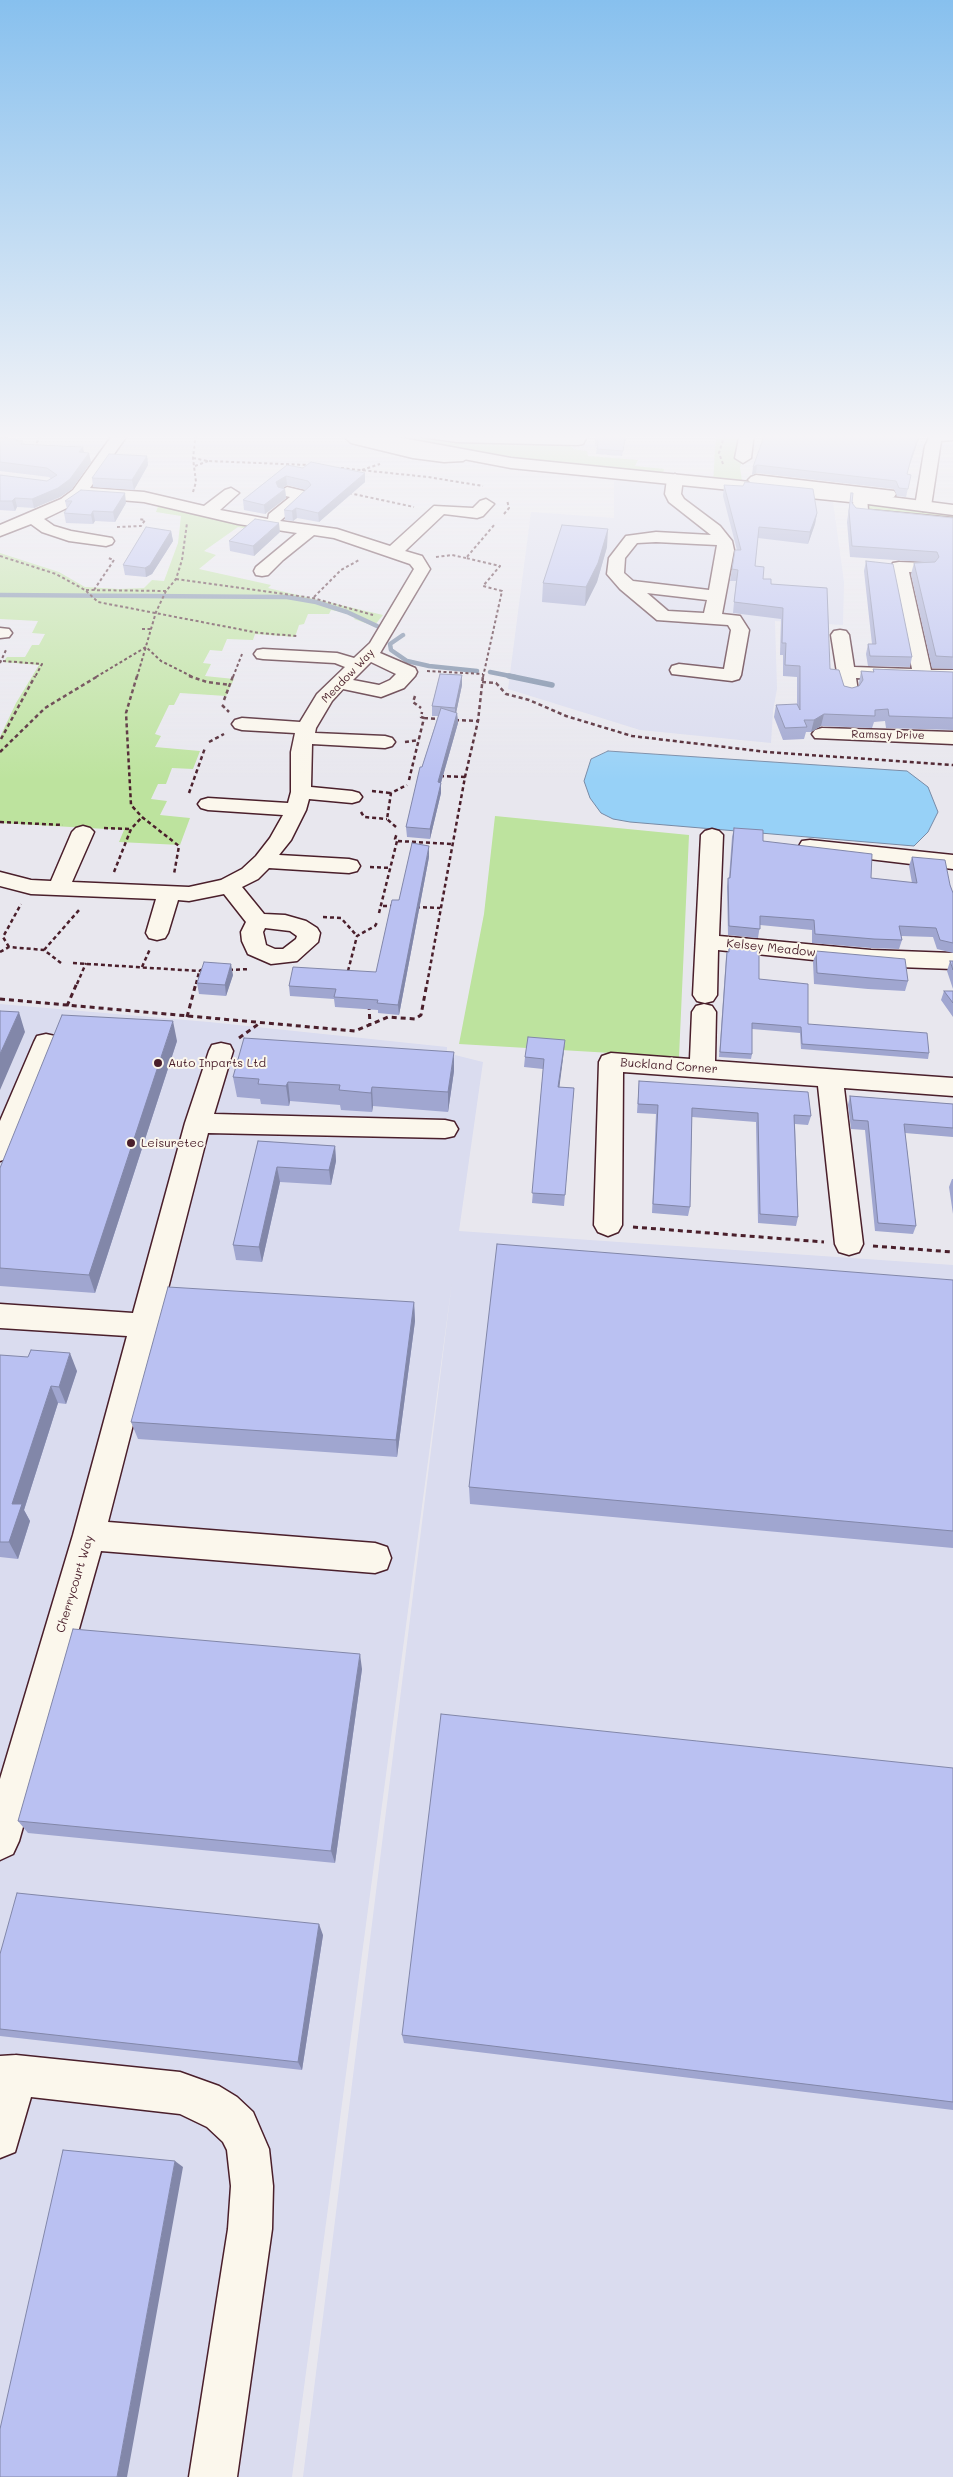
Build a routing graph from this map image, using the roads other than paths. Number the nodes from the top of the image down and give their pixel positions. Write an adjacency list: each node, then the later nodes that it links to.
1 (287, 549): 8 (street)
2 (384, 549): 14 (street, Meadow Way)
3 (624, 549): 9 (street)
4 (726, 549): 10 (street)
5 (880, 566): 6 (street)
6 (899, 567): 7 (street); 17 (street)
7 (926, 568)
8 (262, 571)
9 (625, 584): 10 (street); 11 (street)
10 (717, 596): 11 (street)
11 (712, 619): 15 (street)
12 (840, 635): 16 (street)
13 (260, 647): 14 (street)
14 (363, 660): 19 (street, Meadow Way); 19 (street)
15 (679, 670)
16 (846, 672): 17 (street); 20 (street)
17 (923, 675): 18 (street)
18 (953, 676)
19 (339, 683): 22 (street, Meadow Way)
20 (849, 692)
21 (242, 724): 22 (street)
22 (304, 733): 25 (street); 27 (street, Meadow Way)
23 (822, 734): 24 (street, Ramsay Drive)
24 (953, 738)
25 (385, 742)
26 (352, 797): 27 (street)
27 (298, 801): 28 (street); 32 (street, Meadow Way)
28 (208, 804)
29 (83, 832): 37 (street)
30 (712, 834): 41 (street, Kelsey Meadow)
31 (810, 846): 33 (street)
32 (264, 860): 34 (street); 36 (street, Meadow Way)
33 (953, 862)
34 (350, 866)
35 (0, 879): 37 (street, Meadow Way)
36 (229, 885): 38 (street, Meadow Way); 39 (street)
37 (59, 888): 38 (street, Meadow Way)
38 (179, 894): 40 (street)
39 (258, 921)
40 (157, 933)
41 (708, 942): 42 (street, Kelsey Meadow); 45 (street, Kelsey Meadow)
42 (953, 961)
43 (46, 1042): 50 (street)
44 (221, 1051): 48 (street, Cherrycourt Way)
45 (702, 1068): 46 (street, Buckland Corner); 51 (street, Buckland Corner)
46 (830, 1078): 47 (street, Buckland Corner); 52 (street)
47 (953, 1088)
48 (198, 1123): 49 (street); 54 (street, Cherrycourt Way)
49 (445, 1129)
50 (0, 1151)
51 (608, 1225)
52 (849, 1244)
53 (0, 1316): 54 (street)
54 (146, 1326): 55 (street, Cherrycourt Way)
55 (89, 1535): 56 (street); 57 (street, Cherrycourt Way)
56 (375, 1558)
57 (0, 1841)
58 (8, 2075): 59 (street); 60 (street)
59 (0, 2137)
60 (213, 2477)

